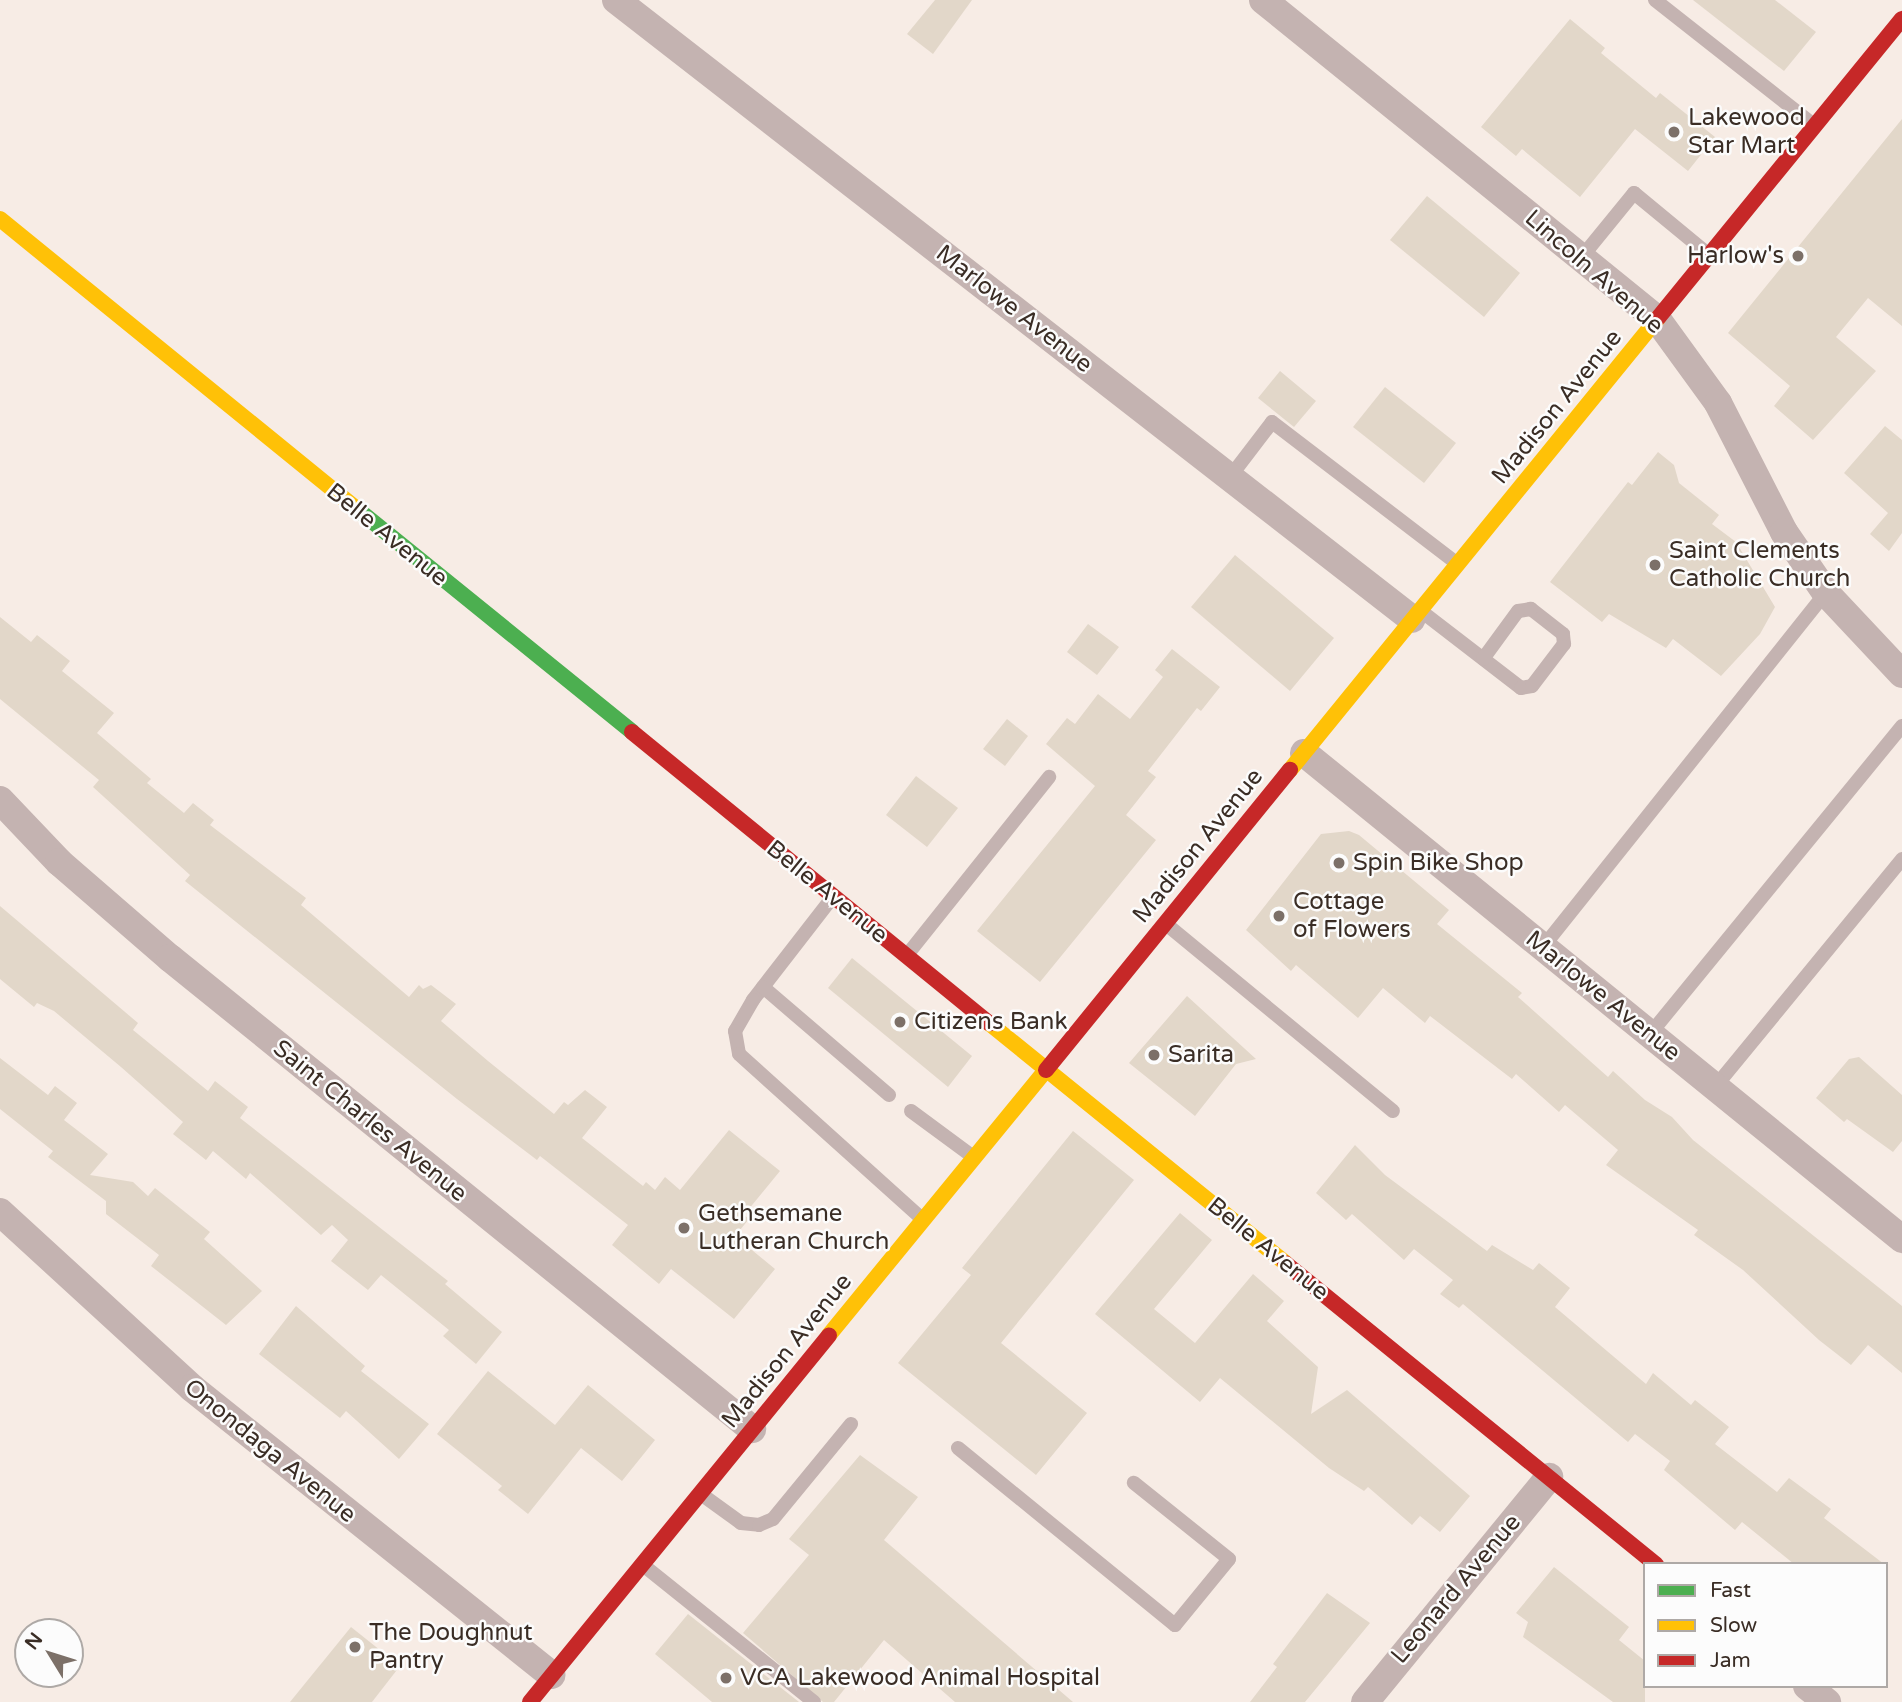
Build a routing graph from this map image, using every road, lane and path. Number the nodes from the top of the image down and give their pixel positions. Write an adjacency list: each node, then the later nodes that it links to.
1 (616, 0): 10 (street, Marlowe Avenue)
2 (1263, 0): 8 (street, Lincoln Avenue)
3 (1655, 0): 5 (lane)
4 (1897, 35): 5 (main road, Madison Avenue)
5 (1815, 126): 7 (main road, Madison Avenue)
6 (0, 219): 21 (main road, Belle Avenue)
7 (1709, 255): 8 (lane); 9 (main road, Madison Avenue)
8 (1581, 258): 9 (street, Lincoln Avenue)
9 (1657, 320): 11 (main road, Madison Avenue); 12 (street, Lincoln Avenue)
10 (1230, 477): 11 (lane); 13 (street, Marlowe Avenue)
11 (1458, 564): 13 (main road, Madison Avenue)
12 (1826, 593): 15 (street, Lincoln Avenue); 23 (lane)
13 (1416, 615): 14 (lane); 17 (main road, Madison Avenue)
14 (1483, 659): 14 (lane)
15 (1902, 674)
16 (1902, 726): 26 (lane)
17 (1304, 753): 22 (main road, Madison Avenue); 23 (street, Marlowe Avenue)
18 (1049, 777): 24 (lane)
19 (0, 800): 37 (street, Saint Charles Avenue)
20 (1902, 859): 28 (lane)
21 (833, 897): 24 (main road, Belle Avenue); 25 (lane)
22 (1165, 923): 27 (main road, Madison Avenue); 31 (lane)
23 (1543, 947): 26 (street, Marlowe Avenue)
24 (906, 957): 27 (main road, Belle Avenue)
25 (763, 987): 29 (lane); 34 (lane)
26 (1650, 1034): 28 (street, Marlowe Avenue)
27 (1045, 1070): 32 (main road, Madison Avenue); 39 (main road, Belle Avenue)
28 (1714, 1087): 35 (street, Marlowe Avenue)
29 (889, 1094)
30 (911, 1111): 32 (lane)
31 (1393, 1111)
32 (974, 1157): 34 (main road, Madison Avenue)
33 (0, 1212): 44 (street, Onondaga Avenue)
34 (923, 1220): 37 (main road, Madison Avenue)
35 (1902, 1239)
36 (851, 1424): 41 (lane)
37 (752, 1429): 41 (main road, Madison Avenue)
38 (958, 1448): 40 (lane)
39 (1549, 1477): 42 (main road, Belle Avenue); 48 (street, Leonard Avenue)
40 (1134, 1483)
41 (700, 1493): 43 (main road, Madison Avenue)
42 (1654, 1562)
43 (642, 1564): 44 (main road, Madison Avenue); 47 (lane)
44 (552, 1675): 46 (main road, Madison Avenue)
45 (1810, 1688): 49 (street)
46 (530, 1702)
47 (814, 1702)
48 (1365, 1702)
49 (1827, 1702)

